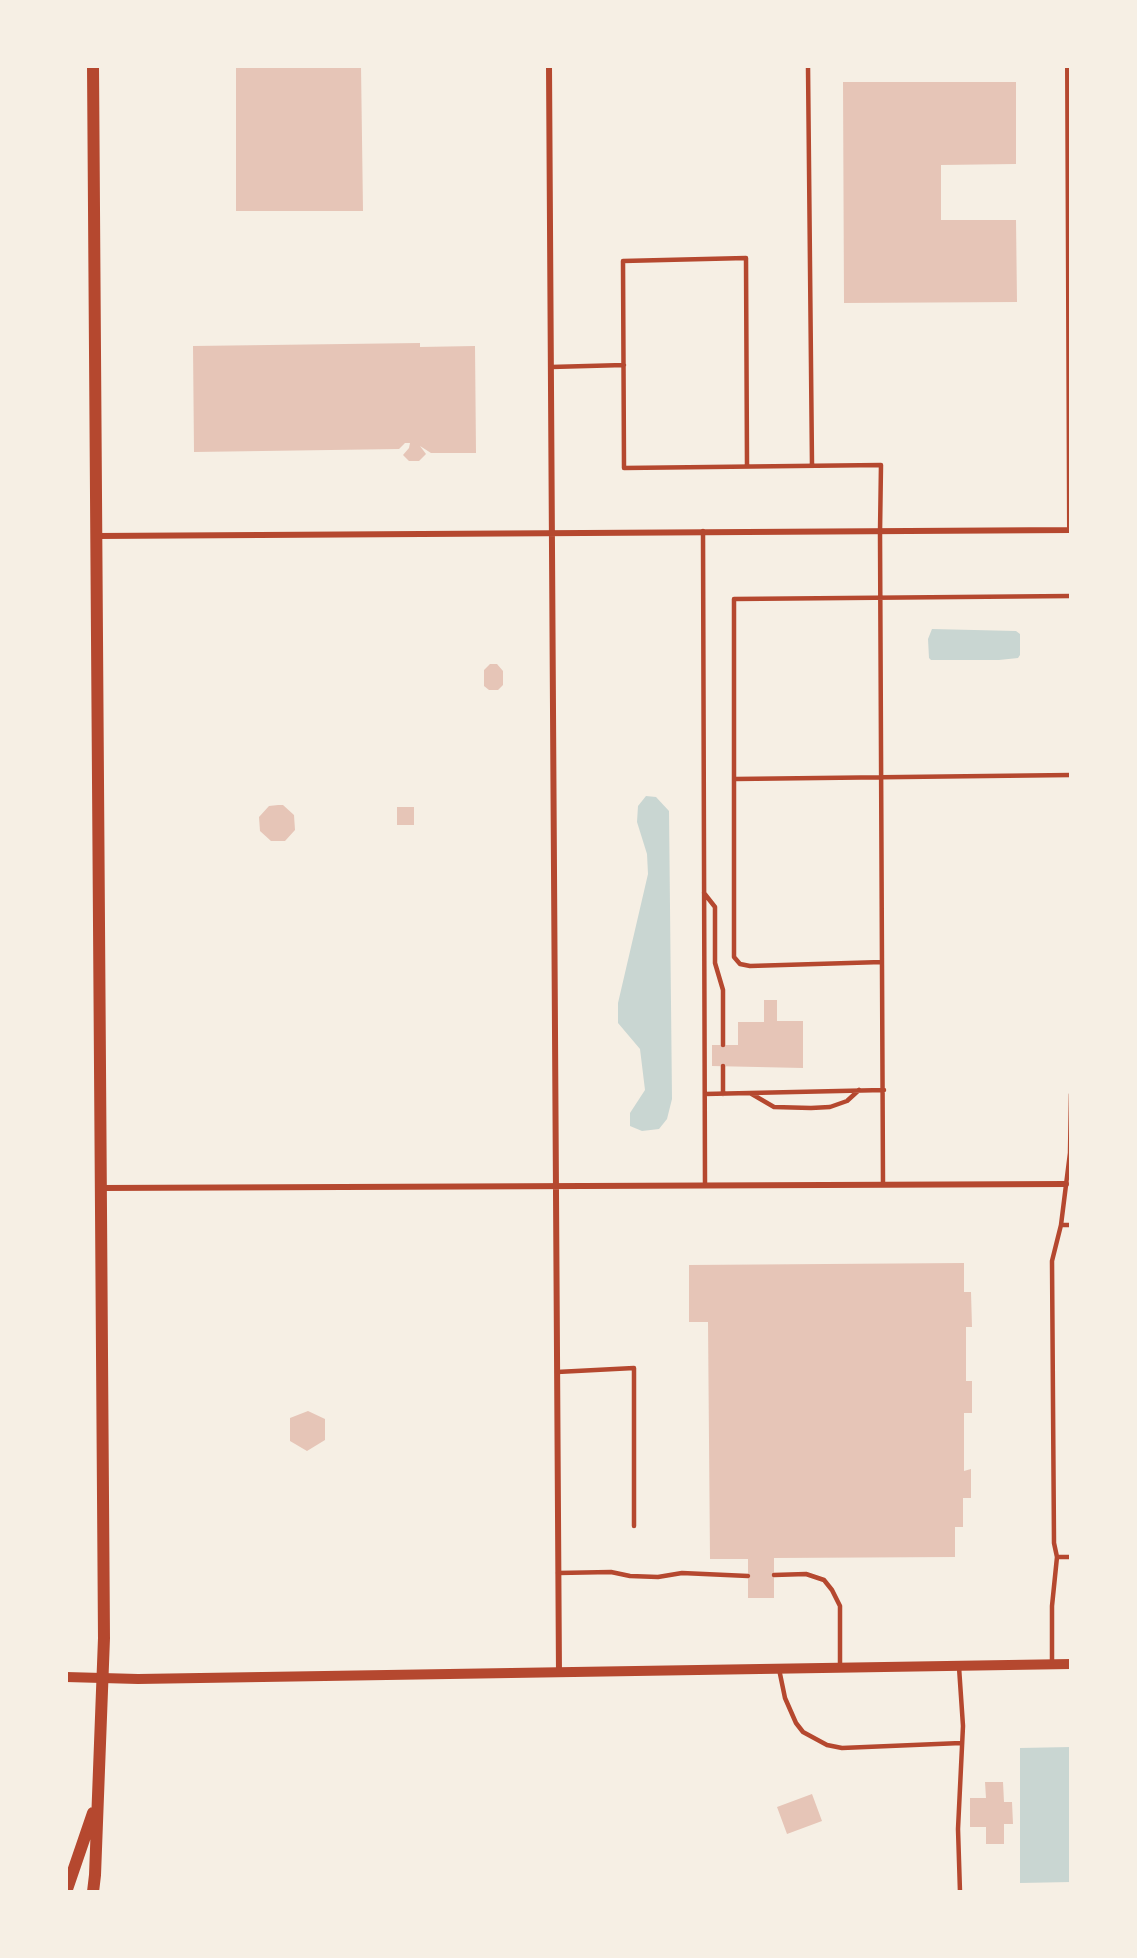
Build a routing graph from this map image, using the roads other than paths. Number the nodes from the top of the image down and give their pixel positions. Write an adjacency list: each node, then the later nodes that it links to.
1 (93, 66): 14 (main road)
2 (549, 66): 7 (street)
3 (808, 66): 8 (lane)
4 (1068, 66): 5 (street)
5 (1070, 282): 10 (street)
6 (624, 364): 7 (lane); 9 (lane); 9 (lane)
7 (551, 367): 13 (street)
8 (812, 465): 9 (lane); 12 (lane)
9 (747, 466)
10 (1071, 530): 12 (street)
11 (702, 531): 12 (street); 13 (street); 20 (lane)
12 (880, 532): 16 (lane)
13 (552, 534): 14 (street); 33 (street)
14 (97, 536): 34 (main road)
15 (1071, 596): 16 (lane)
16 (880, 598): 18 (lane); 19 (lane)
17 (1071, 775): 18 (lane)
18 (882, 778): 19 (lane); 21 (lane)
19 (735, 779): 21 (lane)
20 (704, 893): 22 (lane); 27 (lane)
21 (882, 962): 25 (lane)
22 (723, 1045)
23 (723, 1066): 28 (lane)
24 (859, 1090): 25 (lane); 26 (lane); 26 (lane)
25 (884, 1090): 31 (lane)
26 (750, 1093): 28 (lane)
27 (705, 1094): 28 (lane); 30 (lane)
28 (723, 1094)
29 (1071, 1094): 32 (lane)
30 (705, 1184): 31 (street); 33 (street)
31 (883, 1184): 32 (street)
32 (1066, 1184): 36 (lane)
33 (555, 1186): 34 (street); 37 (street)
34 (101, 1188): 51 (main road)
35 (1071, 1225): 36 (lane)
36 (1061, 1226): 39 (lane)
37 (557, 1372): 38 (lane); 41 (street)
38 (634, 1526)
39 (1057, 1557): 40 (lane); 45 (lane)
40 (1071, 1557)
41 (558, 1573): 43 (lane); 49 (street)
42 (774, 1575): 47 (lane)
43 (748, 1576)
44 (1071, 1664): 45 (street)
45 (1052, 1665): 46 (street)
46 (959, 1666): 47 (street); 52 (lane)
47 (840, 1668): 48 (street)
48 (779, 1669): 49 (street); 52 (lane)
49 (559, 1673): 51 (street)
50 (66, 1677): 51 (street)
51 (104, 1678): 53 (main road)
52 (961, 1743): 56 (lane)
53 (97, 1801): 54 (main road); 55 (main road)
54 (66, 1892)
55 (93, 1892)
56 (960, 1892)

